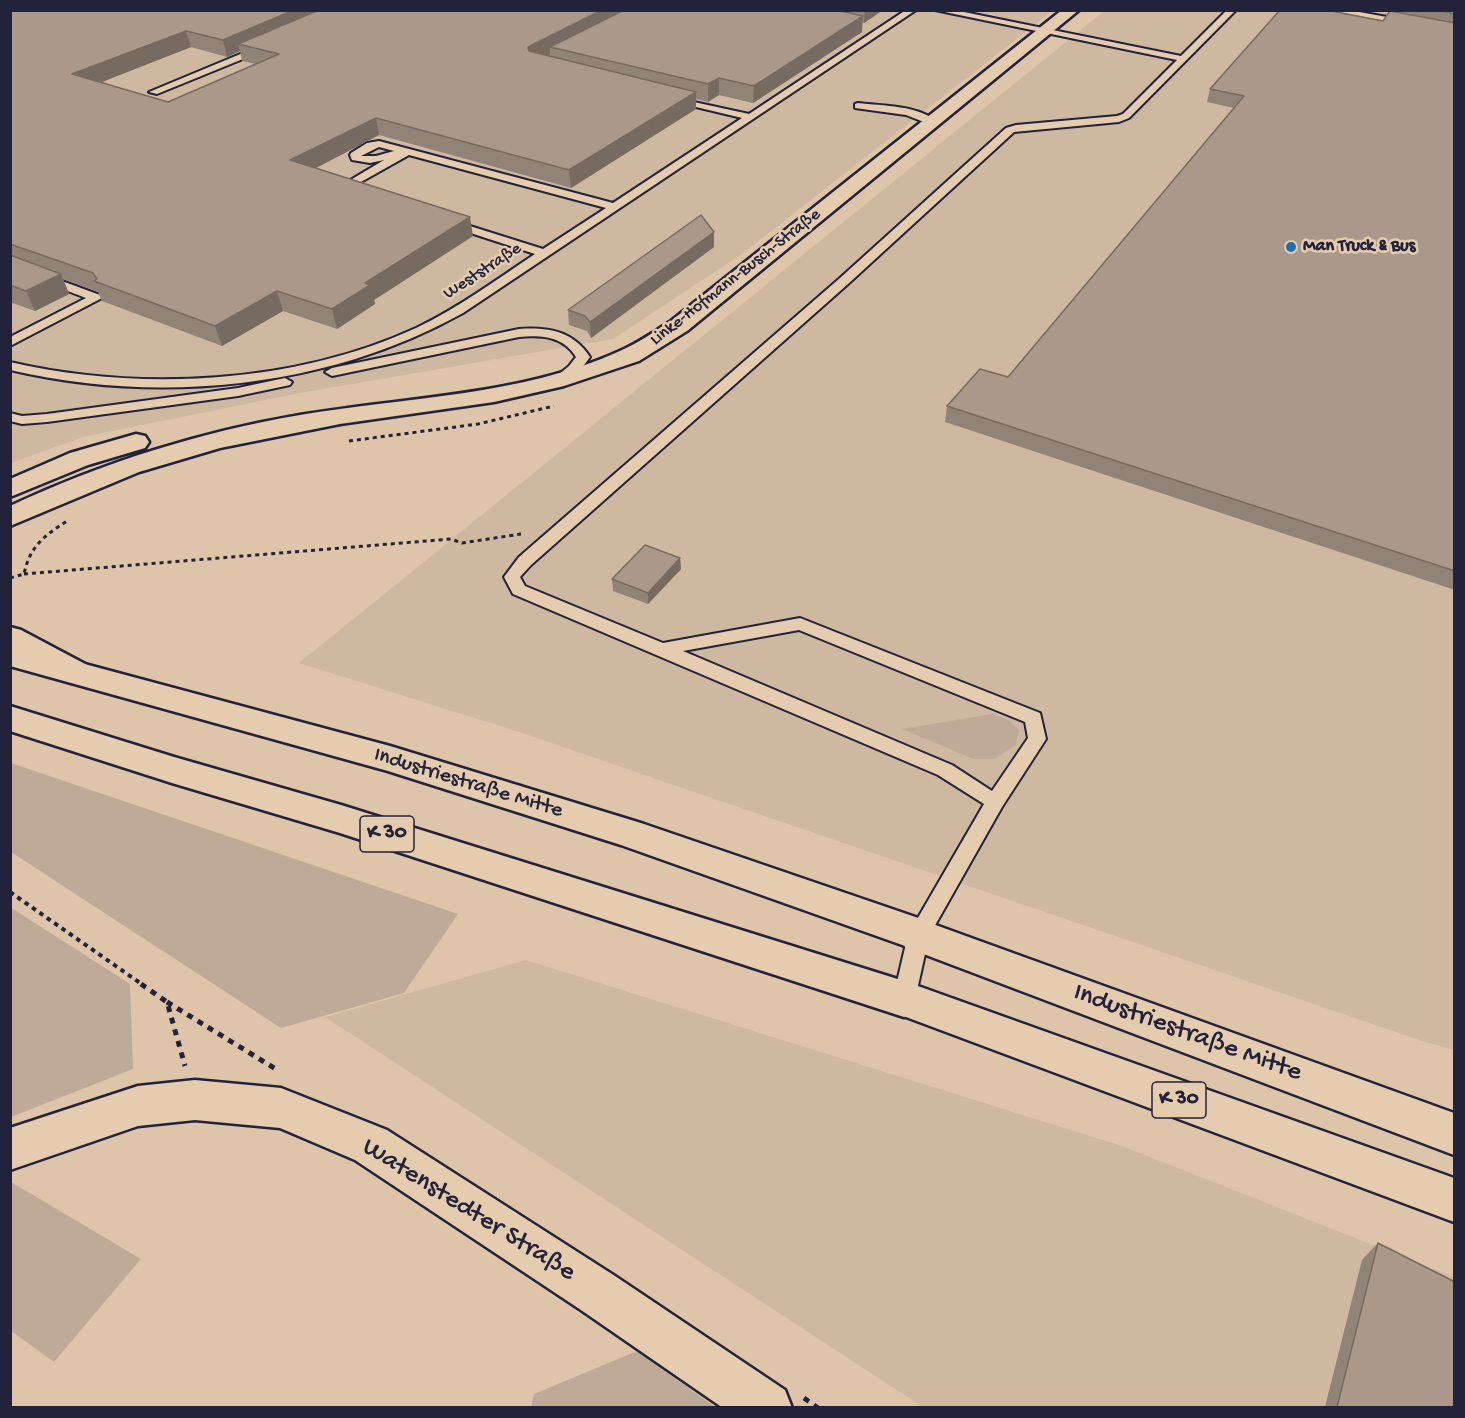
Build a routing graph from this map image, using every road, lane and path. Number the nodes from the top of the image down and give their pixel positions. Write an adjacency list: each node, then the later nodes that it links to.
1 (912, 10): 7 (lane, Weststraße)
2 (939, 10): 8 (lane)
3 (1072, 10): 8 (main road, Linke-Hofmann-Busch-Straße)
4 (1232, 10): 11 (lane)
5 (1331, 10): 9 (lane)
6 (870, 28): 7 (lane)
7 (881, 30): 15 (lane, Weststraße)
8 (1046, 32): 11 (lane); 16 (main road, Linke-Hofmann-Busch-Straße)
9 (1455, 32)
10 (276, 42): 12 (lane)
11 (1184, 59): 27 (lane)
12 (154, 92)
13 (660, 96): 15 (lane)
14 (858, 106): 16 (lane)
15 (751, 117): 18 (lane, Weststraße)
16 (934, 123): 24 (main road, Linke-Hofmann-Busch-Straße)
17 (363, 195): 18 (lane)
18 (615, 207): 20 (lane, Weststraße)
19 (439, 219): 20 (lane)
20 (544, 253): 23 (lane, Weststraße)
21 (10, 265): 22 (lane)
22 (10, 342)
23 (10, 366)
24 (558, 381): 25 (lane); 26 (main road, Linke-Hofmann-Busch-Straße)
25 (10, 417)
26 (13, 510)
27 (550, 539): 28 (path); 30 (lane)
28 (24, 574)
29 (10, 637): 32 (main road)
30 (662, 649): 34 (lane); 34 (lane)
31 (10, 655): 32 (main road, Industriestraße Mitte)
32 (76, 673): 36 (main road, Industriestraße Mitte)
33 (10, 718): 37 (main road, K 30)
34 (995, 802): 36 (lane)
35 (10, 892): 38 (path)
36 (919, 935): 37 (lane); 39 (main road, Industriestraße Mitte)
37 (904, 999): 41 (main road, K 30)
38 (195, 1100): 40 (main road, Watenstedter Straße); 42 (main road, Watenstedter Straße)
39 (1455, 1134)
40 (10, 1149)
41 (1455, 1200)
42 (767, 1407)

